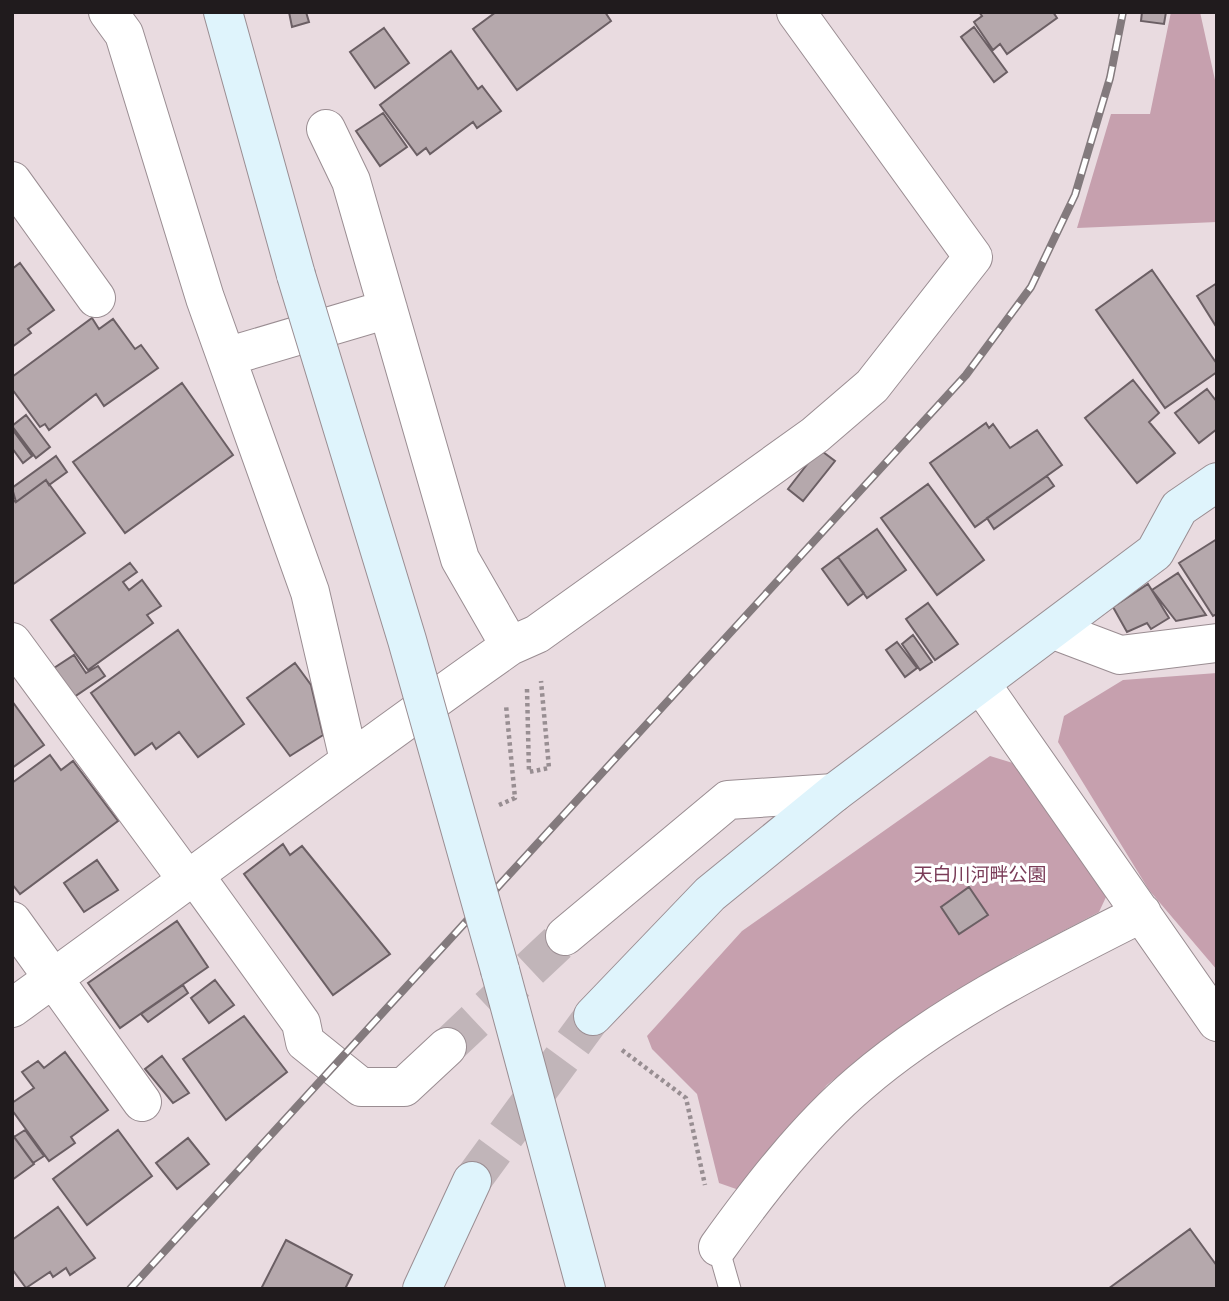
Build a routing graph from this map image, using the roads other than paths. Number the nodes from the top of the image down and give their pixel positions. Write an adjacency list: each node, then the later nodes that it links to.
1 (108, 12): 8 (street)
2 (223, 12): 30 (street, bridge)
3 (796, 12): 11 (street)
4 (326, 129): 7 (street)
5 (12, 181): 6 (street)
6 (96, 298)
7 (388, 309): 8 (street); 11 (street)
8 (226, 357): 15 (street)
9 (1217, 482): 10 (street)
10 (1054, 630): 13 (street); 14 (street)
11 (524, 640): 15 (street)
12 (12, 642): 17 (street)
13 (1217, 643)
14 (981, 684): 16 (street); 18 (street)
15 (349, 760): 17 (street)
16 (834, 793): 20 (street); 23 (street)
17 (192, 879): 21 (street); 25 (street)
18 (1142, 913): 24 (street); 28 (street)
19 (12, 921): 21 (street)
20 (565, 936)
21 (53, 978): 22 (street); 26 (street)
22 (12, 1007)
23 (593, 1016)
24 (1217, 1022)
25 (447, 1047)
26 (142, 1102)
27 (472, 1181): 29 (street)
28 (718, 1247): 31 (lane)
29 (422, 1289)
30 (586, 1289)
31 (730, 1289)

